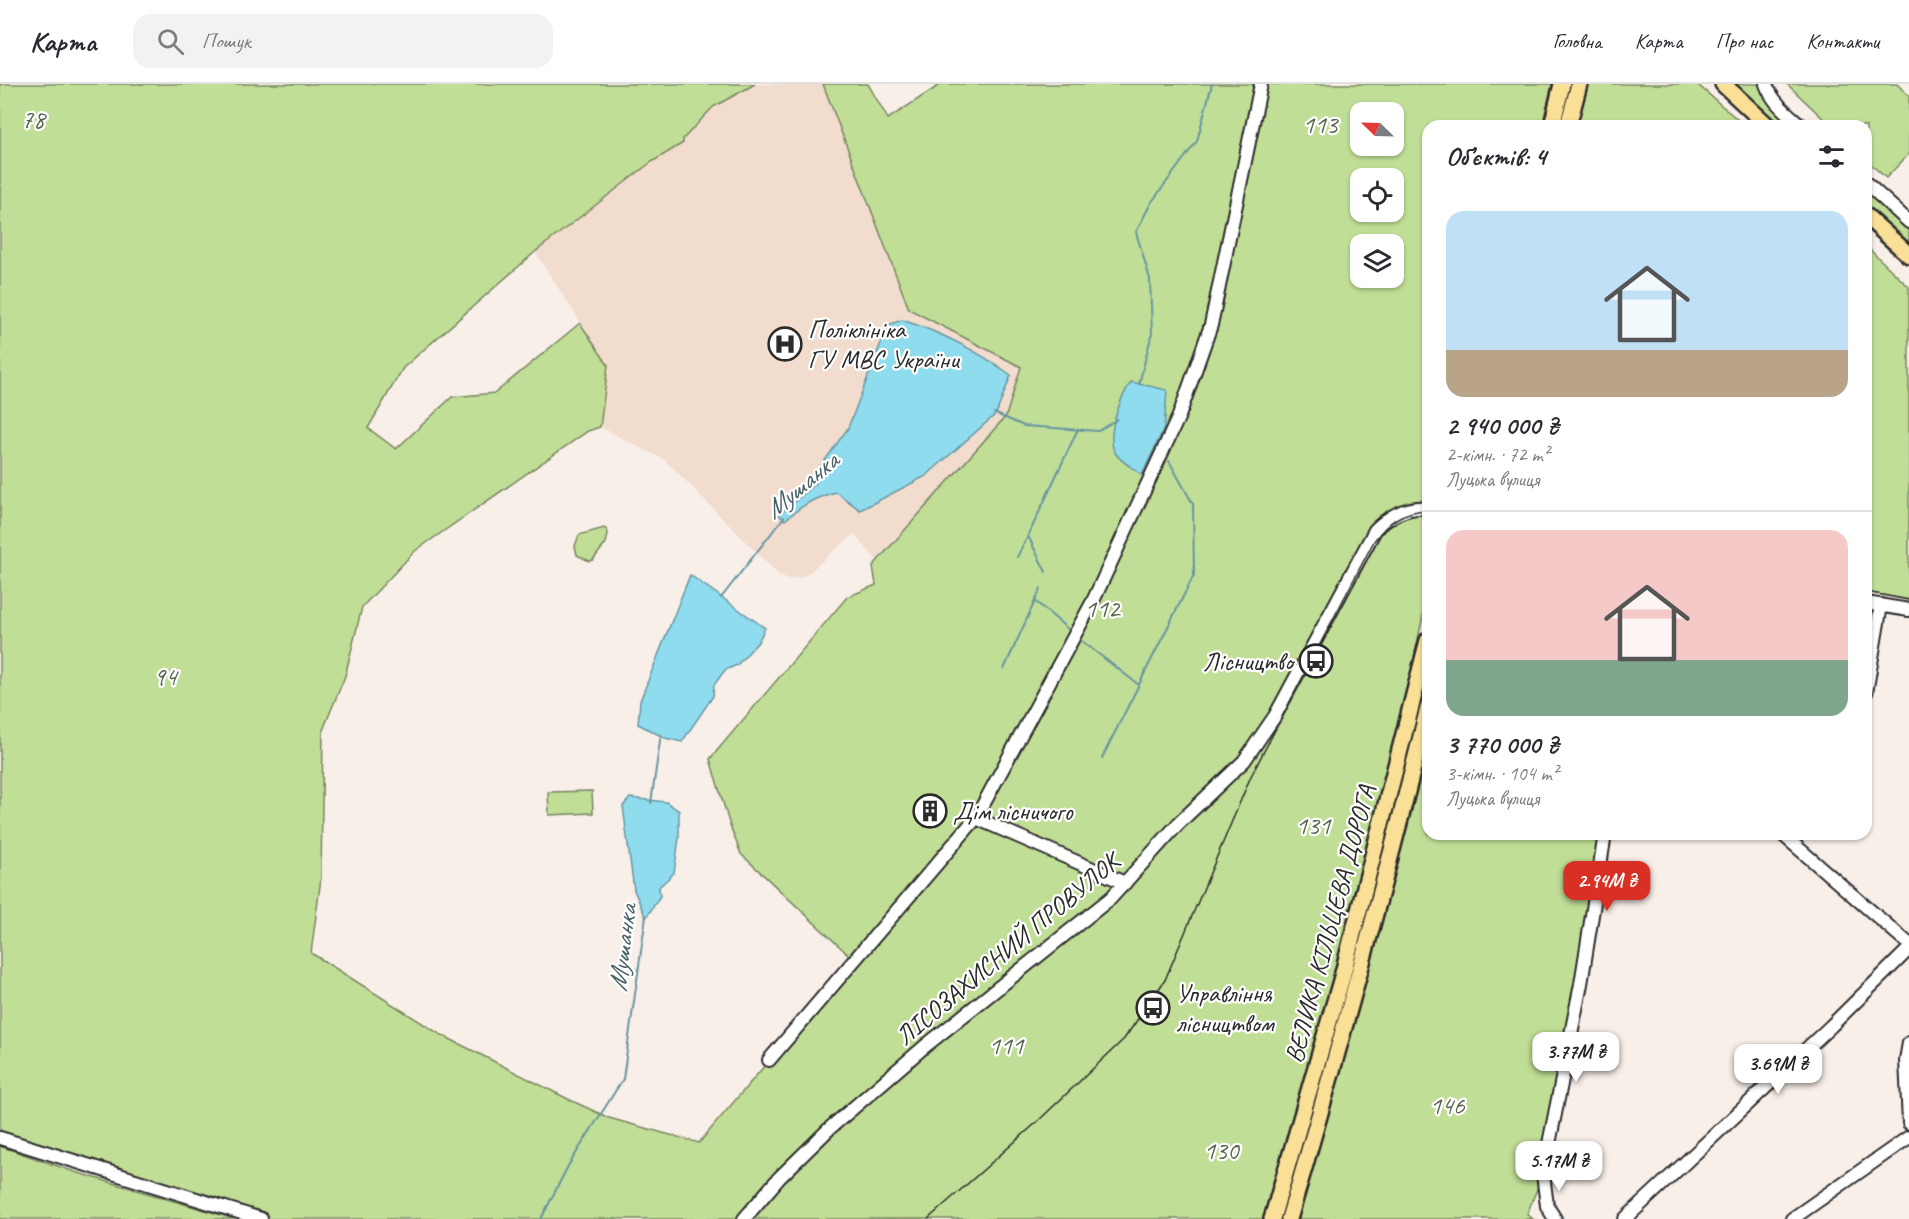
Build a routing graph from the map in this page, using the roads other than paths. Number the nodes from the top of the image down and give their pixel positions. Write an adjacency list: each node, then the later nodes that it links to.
1 (1261, 84): 21 (street)
2 (1562, 84): 6 (main road)
3 (1578, 84): 7 (main road)
4 (1723, 84): 8 (main road)
5 (1766, 84): 9 (street)
6 (1553, 120)
7 (1569, 120)
8 (1762, 120)
9 (1795, 120)
10 (1872, 188): 12 (street)
11 (1872, 221): 13 (main road)
12 (1909, 222)
13 (1909, 255)
14 (1422, 509): 24 (street, ЛІСОЗАХИСНИЙ ПРОВУЛОК)
15 (1872, 604): 16 (street)
16 (1881, 605): 17 (street); 18 (street)
17 (1909, 610)
18 (1872, 658)
19 (1422, 664): 34 (main road, ВЕЛИКА КІЛЬЦЕВА ДОРОГА)
20 (1422, 732): 35 (main road, ВЕЛИКА КІЛЬЦЕВА ДОРОГА)
21 (976, 818): 24 (street); 28 (street)
22 (1604, 840): 36 (street)
23 (1789, 840): 25 (street)
24 (1125, 883): 33 (street, ЛІСОЗАХИСНИЙ ПРОВУЛОК)
25 (1909, 944)
26 (1909, 949): 37 (street)
27 (1909, 1043): 29 (street)
28 (769, 1060)
29 (1909, 1123)
30 (1909, 1137): 38 (street)
31 (0, 1138): 32 (street)
32 (261, 1219)
33 (744, 1219)
34 (1272, 1219)
35 (1289, 1219)
36 (1555, 1219)
37 (1625, 1219)
38 (1792, 1219)

